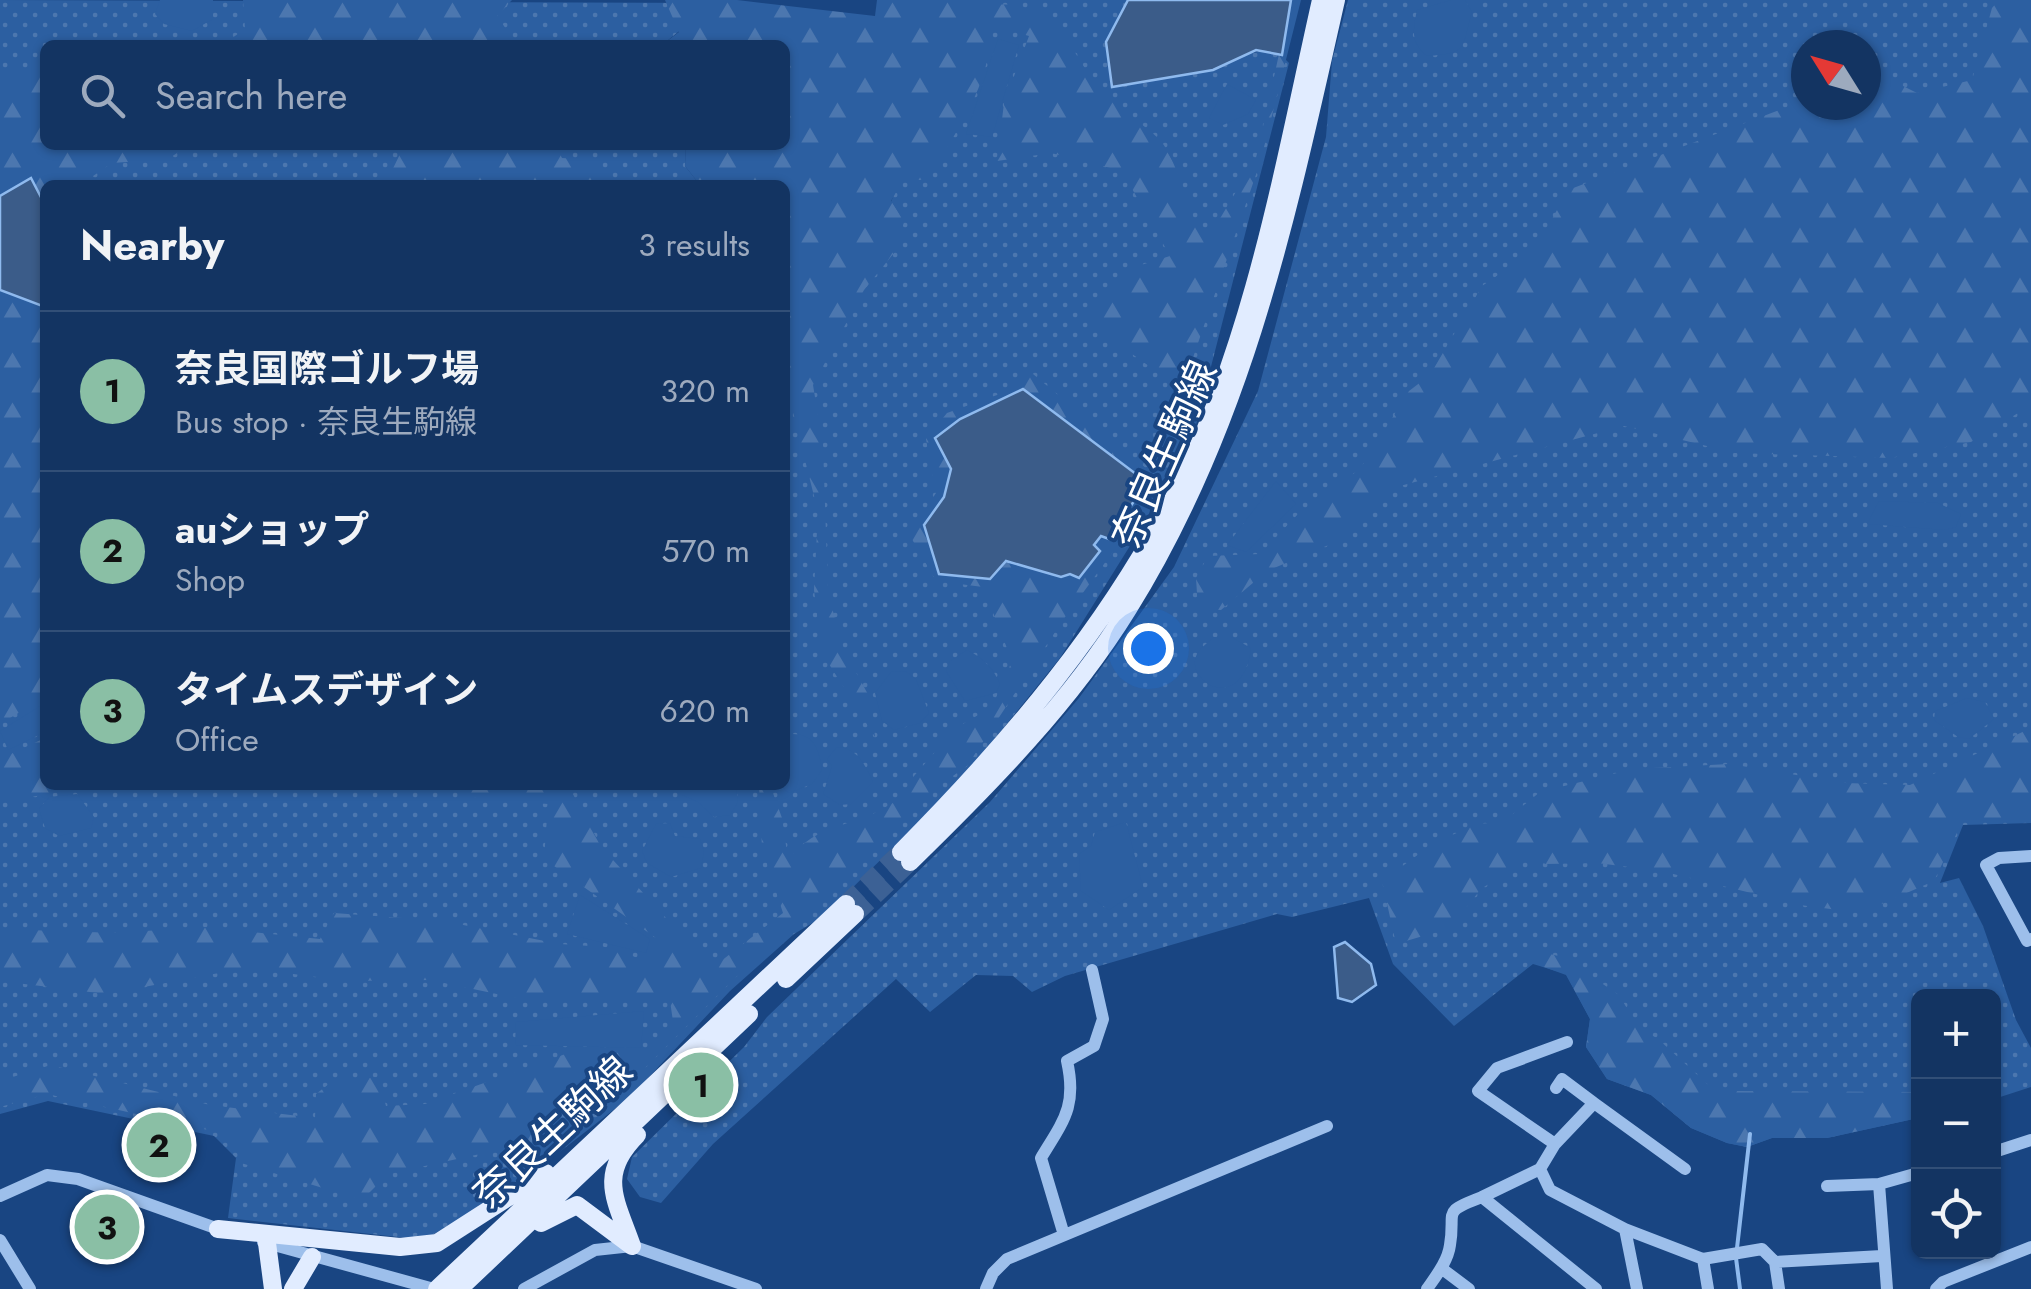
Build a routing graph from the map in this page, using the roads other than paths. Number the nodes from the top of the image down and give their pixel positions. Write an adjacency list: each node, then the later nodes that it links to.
1 (1321, 0): 2 (main road, 奈良生駒線)
2 (1336, 0)
3 (2031, 856): 4 (street)
4 (2031, 939)
5 (1092, 970): 24 (street)
6 (742, 1021): 13 (main road, 奈良生駒線); 27 (main road); 28 (main road, 奈良生駒線)
7 (1566, 1042): 12 (street)
8 (1556, 1088): 9 (street)
9 (1594, 1103): 12 (street); 16 (street)
10 (1327, 1126): 24 (street)
11 (2031, 1140): 14 (street)
12 (1555, 1144): 15 (street)
13 (589, 1145): 22 (main road); 39 (main road, 奈良生駒線)
14 (2001, 1150)
15 (1540, 1169): 21 (street); 23 (street)
16 (1685, 1169)
17 (1911, 1174): 18 (street)
18 (1879, 1184): 19 (street); 31 (street)
19 (1827, 1186)
20 (0, 1196): 22 (street)
21 (1482, 1197): 34 (street); 45 (street)
22 (218, 1229): 26 (street)
23 (1625, 1229): 32 (street); 46 (street)
24 (1064, 1235): 42 (street)
25 (0, 1240): 35 (street)
26 (267, 1243): 30 (street); 37 (main road)
27 (632, 1246): 28 (main road); 36 (street); 41 (street)
28 (503, 1247): 40 (main road, 奈良生駒線)
29 (2031, 1247): 50 (street)
30 (312, 1256): 38 (main road); 39 (street)
31 (1882, 1256): 33 (street); 49 (street)
32 (1703, 1260): 33 (street); 47 (street)
33 (1775, 1262): 48 (street)
34 (1441, 1268): 43 (street); 44 (street)
35 (26, 1287)
36 (528, 1288)
37 (273, 1289)
38 (293, 1289)
39 (436, 1289)
40 (459, 1289)
41 (756, 1289)
42 (986, 1289)
43 (1427, 1289)
44 (1469, 1289)
45 (1596, 1289)
46 (1637, 1289)
47 (1708, 1289)
48 (1779, 1289)
49 (1887, 1289)
50 (1936, 1289)

